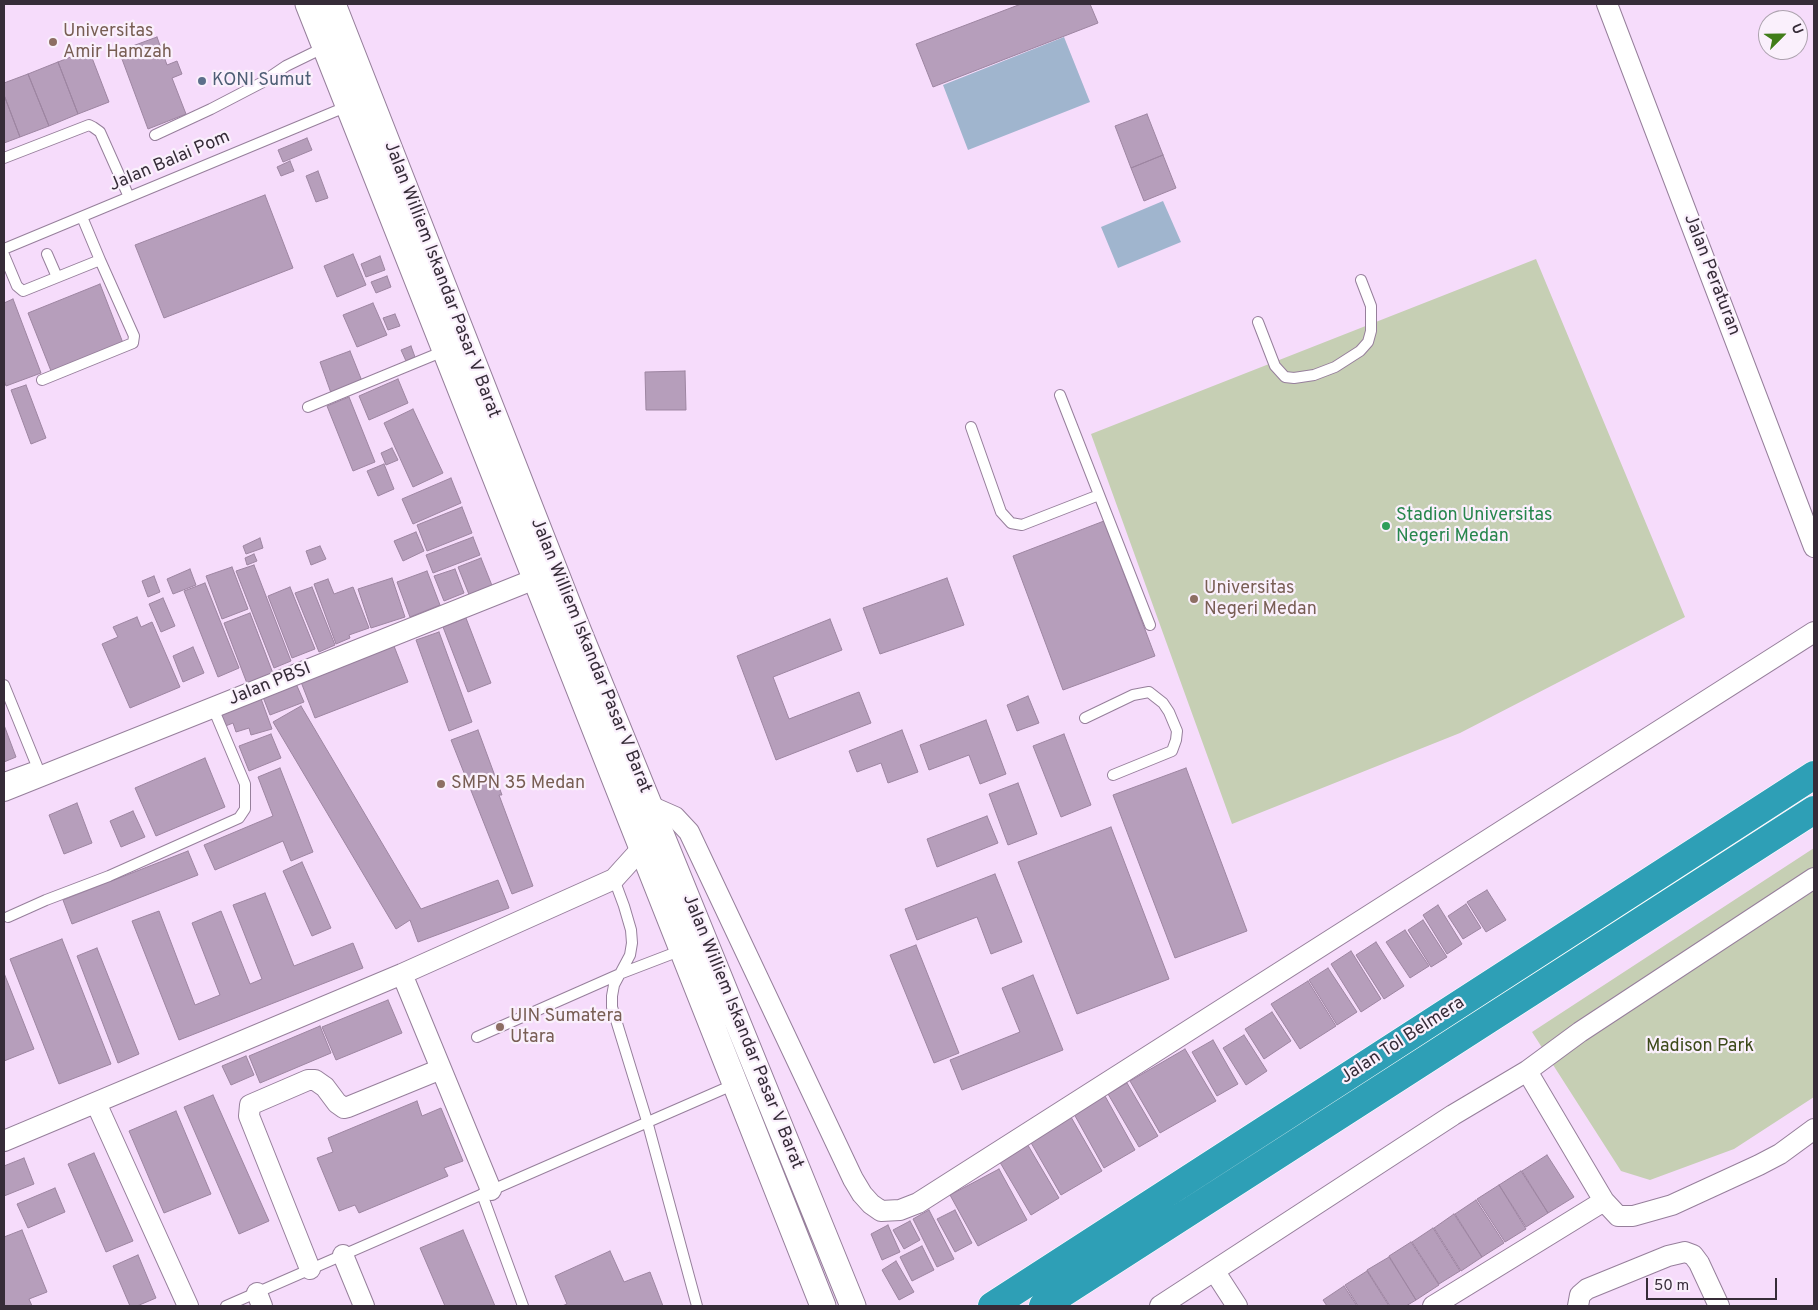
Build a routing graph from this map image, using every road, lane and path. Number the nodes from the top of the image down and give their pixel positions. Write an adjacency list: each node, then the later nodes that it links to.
1 (308, 4): 4 (street, Jalan Williem Iskandar Pasar V Barat)
2 (333, 4): 5 (street, Jalan Williem Iskandar Pasar V Barat)
3 (1607, 4): 24 (street, Jalan Peraturan)
4 (325, 47): 5 (street, Jalan Williem Iskandar Pasar V Barat); 6 (lane)
5 (359, 102): 8 (lane, Jalan Balai Pom); 16 (street, Jalan Williem Iskandar Pasar V Barat)
6 (155, 135)
7 (4, 158): 8 (lane)
8 (129, 197): 9 (lane, Jalan Balai Pom)
9 (82, 217): 10 (lane, Jalan Balai Pom); 13 (lane)
10 (4, 249)
11 (47, 254): 14 (lane)
12 (4, 255): 14 (lane)
13 (100, 260): 14 (lane); 19 (lane)
14 (57, 277)
15 (1361, 280): 17 (lane)
16 (443, 315): 18 (street, Jalan Williem Iskandar Pasar V Barat); 35 (street, Jalan Williem Iskandar Pasar V Barat)
17 (1258, 322)
18 (445, 350): 21 (lane); 25 (street, Jalan Williem Iskandar Pasar V Barat)
19 (42, 380)
20 (1060, 395): 23 (lane)
21 (308, 407)
22 (971, 428): 23 (lane)
23 (1099, 495): 26 (lane)
24 (1814, 546)
25 (535, 579): 29 (street, Jalan PBSI); 37 (street, Jalan Williem Iskandar Pasar V Barat)
26 (1150, 624)
27 (1814, 632): 35 (street)
28 (4, 685): 33 (lane)
29 (213, 708): 34 (street, Jalan PBSI); 40 (lane)
30 (1085, 718): 31 (lane)
31 (1113, 775)
32 (1814, 775): 65 (highway, Jalan Tol Belmera)
33 (4, 778)
34 (4, 791)
35 (650, 806): 64 (street, Jalan Williem Iskandar Pasar V Barat)
36 (1814, 810): 66 (highway, Jalan Tol Belmera)
37 (642, 848): 39 (street); 41 (street, Jalan Williem Iskandar Pasar V Barat)
38 (1814, 878): 46 (street)
39 (614, 879): 42 (lane); 43 (street)
40 (8, 917)
41 (682, 950): 42 (lane); 47 (street, Jalan Williem Iskandar Pasar V Barat)
42 (622, 973): 44 (lane); 49 (lane)
43 (402, 974): 45 (street); 48 (street)
44 (477, 1037)
45 (441, 1069): 52 (street); 55 (street)
46 (1527, 1071): 53 (street); 56 (street)
47 (735, 1084): 49 (lane); 63 (street, Jalan Williem Iskandar Pasar V Barat)
48 (96, 1103): 51 (street); 58 (street)
49 (646, 1122): 52 (lane); 62 (lane)
50 (1814, 1129): 53 (street)
51 (4, 1141)
52 (486, 1192): 54 (lane); 61 (lane)
53 (1604, 1201): 69 (street)
54 (343, 1255): 55 (lane); 60 (street)
55 (310, 1270): 57 (lane)
56 (1214, 1272): 67 (street); 68 (street)
57 (259, 1300): 59 (lane)
58 (188, 1306)
59 (226, 1306)
60 (364, 1306)
61 (523, 1306)
62 (697, 1306)
63 (823, 1306)
64 (853, 1306)
65 (992, 1306)
66 (1043, 1306)
67 (1160, 1306)
68 (1236, 1306)
69 (1433, 1306)
70 (1578, 1306): 71 (street)
71 (1719, 1306)

